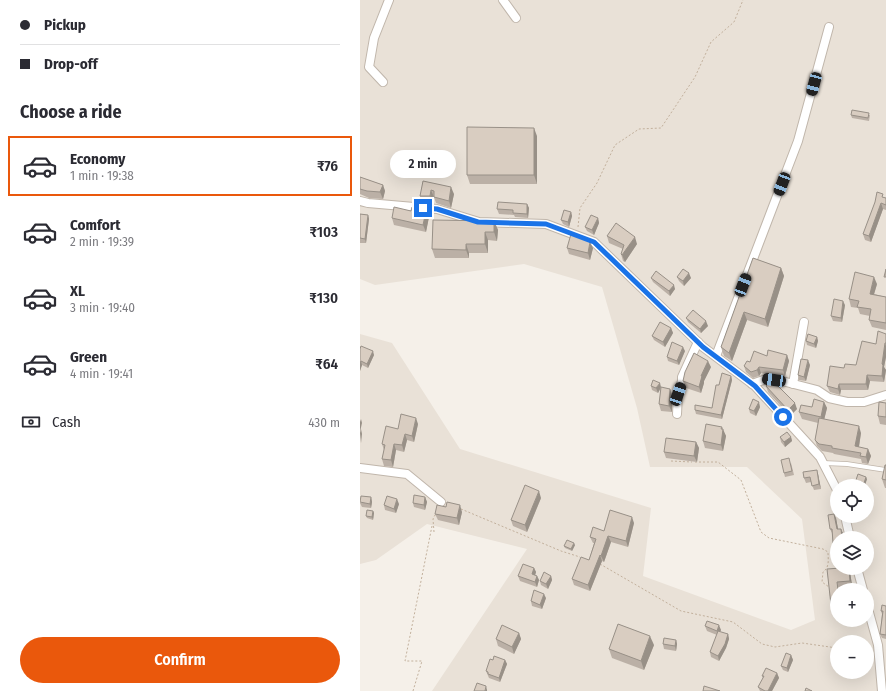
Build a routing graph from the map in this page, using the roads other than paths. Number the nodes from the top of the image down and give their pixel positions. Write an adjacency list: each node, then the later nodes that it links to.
1 (389, 0): 5 (street)
2 (503, 0): 3 (street)
3 (516, 18)
4 (829, 27): 9 (street)
5 (382, 82)
6 (360, 201): 8 (street)
7 (804, 322): 11 (street)
8 (698, 342): 9 (street); 13 (street)
9 (716, 356): 10 (street)
10 (752, 384): 11 (street); 14 (street)
11 (793, 384): 12 (street)
12 (886, 395)
13 (677, 414)
14 (823, 463): 16 (lane); 17 (street)
15 (360, 468): 18 (street)
16 (886, 470)
17 (831, 479)
18 (441, 502)
19 (873, 627): 20 (street)
20 (877, 641): 21 (street); 22 (street)
21 (886, 643)
22 (882, 691)

